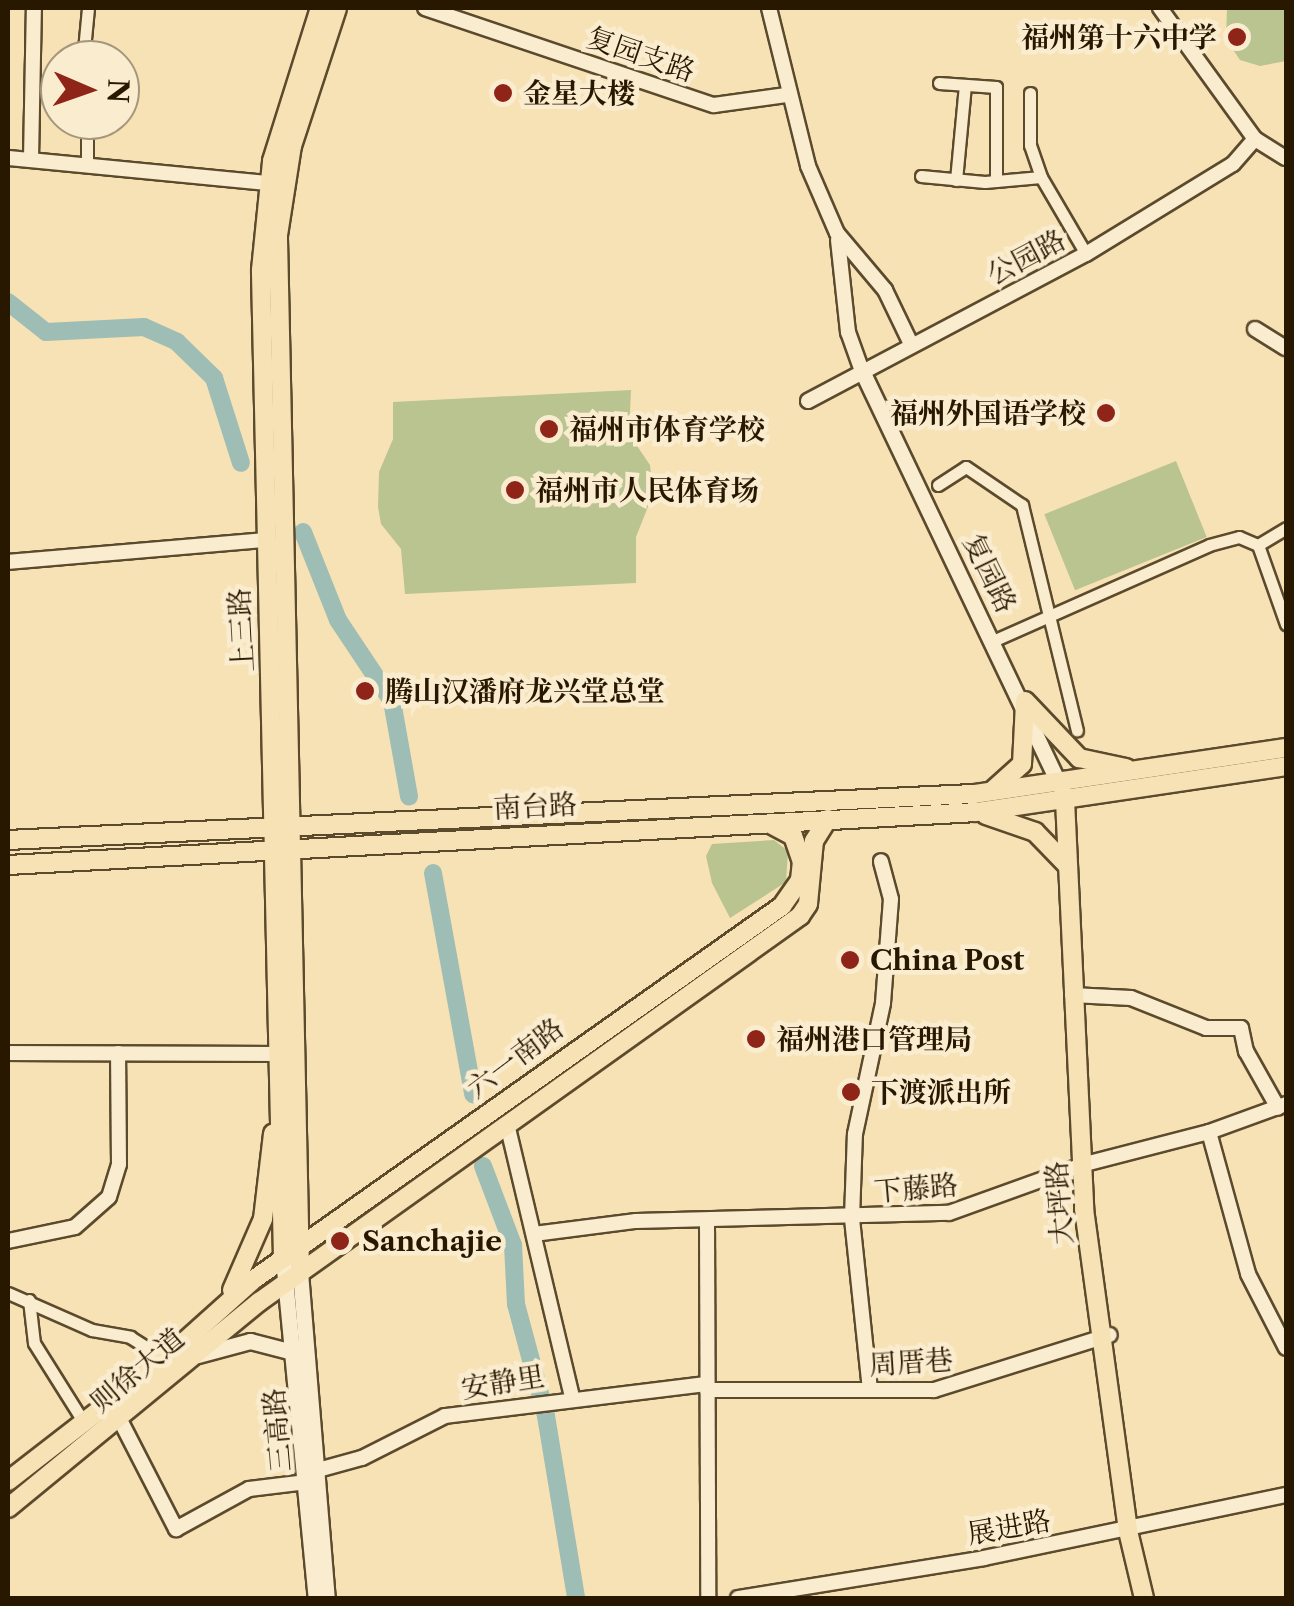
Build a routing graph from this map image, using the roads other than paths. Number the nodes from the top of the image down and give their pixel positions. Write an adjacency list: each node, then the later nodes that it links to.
1 (34, 8): 17 (street)
2 (320, 8): 23 (main road, 上三路)
3 (337, 8): 49 (main road, 上三路)
4 (426, 8): 12 (street, 复园支路)
5 (770, 8): 12 (street)
6 (1160, 8): 13 (street)
7 (84, 10): 8 (street)
8 (83, 40)
9 (938, 83): 10 (street)
10 (966, 85): 21 (street); 22 (street)
11 (1030, 92): 20 (street)
12 (786, 95): 24 (street)
13 (1255, 139): 16 (street); 25 (street, 公园路)
14 (87, 140): 18 (street)
15 (8, 158): 17 (street)
16 (1286, 158)
17 (31, 159): 18 (street)
18 (87, 164): 23 (street)
19 (921, 176): 21 (street)
20 (1041, 176): 22 (street); 25 (street)
21 (956, 180): 22 (street)
22 (996, 181)
23 (268, 183): 33 (main road, 上三路)
24 (837, 233): 27 (street); 29 (street)
25 (1086, 254): 27 (street, 公园路)
26 (1255, 329): 28 (street)
27 (910, 342): 29 (street, 公园路)
28 (1286, 348)
29 (862, 371): 30 (street, 公园路); 38 (main road, 复园路)
30 (808, 401)
31 (938, 484): 36 (street)
32 (1286, 528): 34 (street)
33 (265, 540): 35 (street); 50 (main road, 上三路)
34 (1258, 546): 36 (street); 37 (street)
35 (8, 562)
36 (1049, 614): 38 (street); 40 (street)
37 (1286, 624)
38 (995, 640): 39 (main road, 复园路)
39 (1024, 702): 43 (main road); 44 (main road); 45 (main road, 复园路)
40 (1076, 730)
41 (1286, 748): 43 (main road)
42 (1286, 766): 45 (main road)
43 (1147, 770): 45 (main road)
44 (990, 792): 45 (main road, 南台路); 49 (main road, 南台路)
45 (1063, 792): 46 (main road, 南台路); 55 (main road, 大坪路)
46 (976, 812): 47 (main road, 南台路); 55 (main road)
47 (828, 819): 48 (main road, 南台路); 63 (main road, 六一南路)
48 (754, 822): 52 (main road, 南台路); 70 (main road, 六一南路)
49 (292, 828): 50 (main road, 南台路); 52 (main road, 上三路)
50 (272, 829): 51 (main road, 南台路); 53 (main road, 上三路)
51 (8, 840)
52 (292, 850): 53 (main road, 南台路); 70 (main road, 上三路)
53 (272, 852): 56 (main road, 南台路); 60 (main road, 上三路)
54 (881, 861): 66 (street)
55 (1067, 865): 57 (main road, 大坪路)
56 (8, 866)
57 (1072, 995): 61 (street); 65 (main road, 大坪路)
58 (8, 1053): 59 (street)
59 (118, 1053): 60 (street); 69 (street)
60 (275, 1054): 62 (main road, 上三路)
61 (1282, 1106): 64 (street, 下藤路)
62 (278, 1114): 70 (main road, 上三路); 74 (main road)
63 (507, 1124): 68 (street); 71 (main road, 六一南路)
64 (1210, 1132): 65 (street, 下藤路); 76 (street)
65 (1085, 1164): 66 (street, 下藤路); 75 (main road, 大坪路)
66 (852, 1218): 67 (street, 下藤路); 81 (street)
67 (707, 1222): 68 (street, 下藤路); 80 (street)
68 (534, 1234): 82 (street)
69 (8, 1241)
70 (290, 1254): 71 (main road); 74 (main road, 则徐大道)
71 (292, 1278): 77 (main road, 三高路); 78 (main road, 则徐大道); 85 (main road, 三高路)
72 (8, 1293): 73 (street)
73 (30, 1300): 79 (street); 84 (street)
74 (192, 1334): 79 (main road, 则徐大道)
75 (1106, 1336): 81 (street, 周厝巷); 89 (main road, 大坪路)
76 (1286, 1348)
77 (296, 1354): 78 (main road); 85 (main road, 三高路)
78 (198, 1355): 83 (main road, 则徐大道)
79 (165, 1359): 84 (main road, 则徐大道)
80 (708, 1387): 81 (street, 周厝巷); 82 (street, 安静里); 92 (street)
81 (870, 1390)
82 (566, 1398): 85 (street, 安静里)
83 (120, 1420): 85 (street, 安静里); 88 (main road, 则徐大道)
84 (83, 1421): 86 (main road, 则徐大道)
85 (312, 1476): 90 (main road, 三高路); 91 (main road, 三高路)
86 (8, 1481)
87 (1286, 1494): 89 (street, 展进路)
88 (8, 1508)
89 (1132, 1530): 93 (street, 展进路); 94 (main road); 95 (main road)
90 (316, 1598)
91 (328, 1598)
92 (708, 1598)
93 (738, 1598)
94 (1144, 1598)
95 (1154, 1598)

